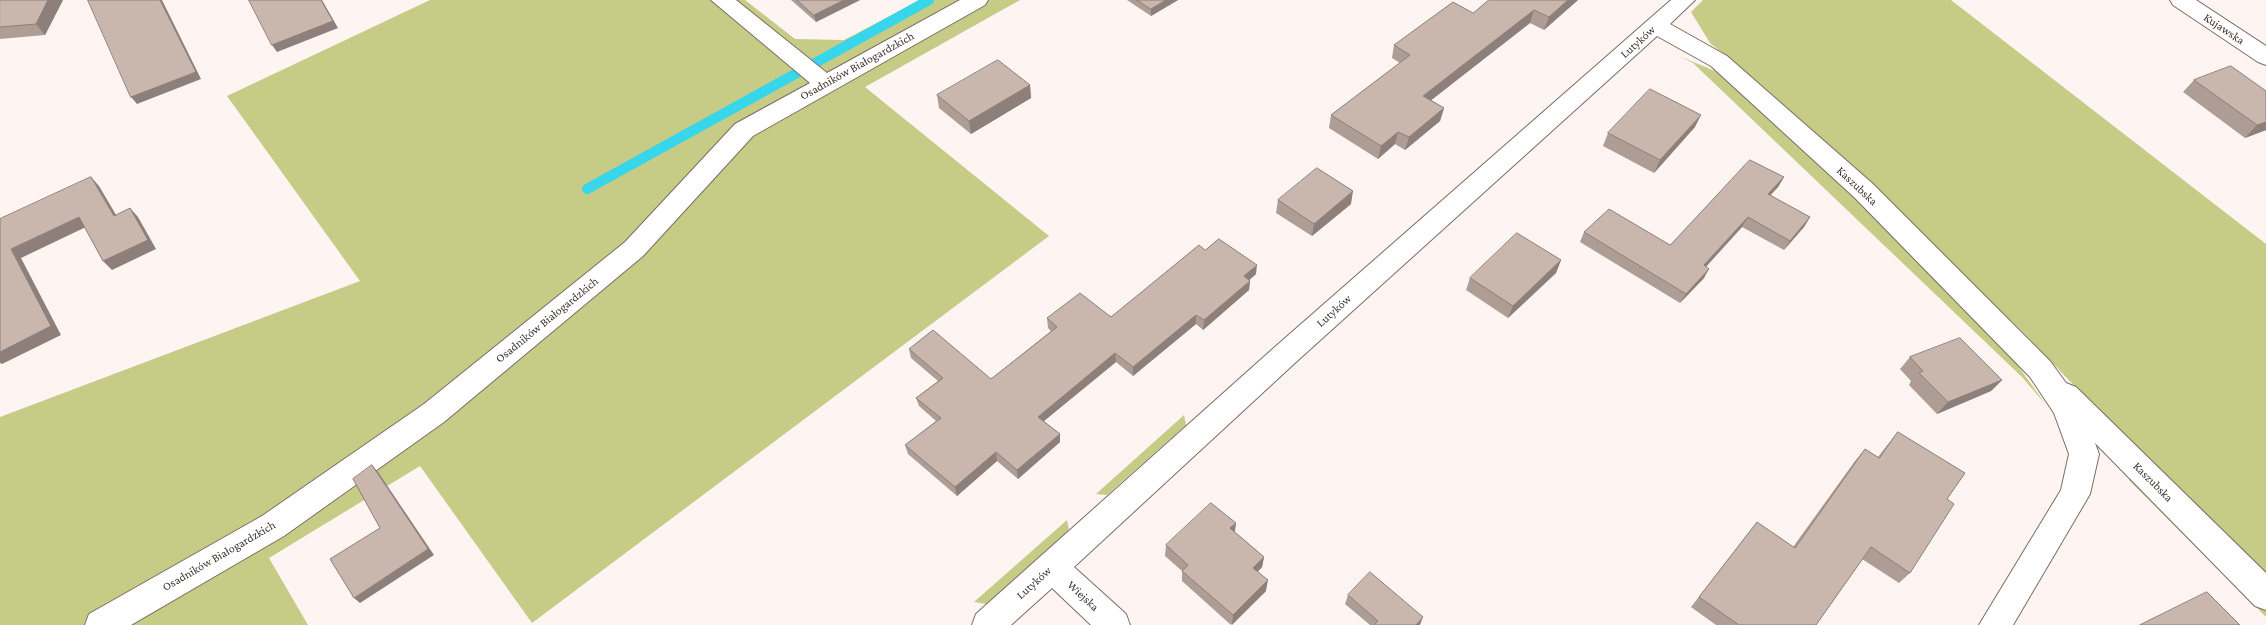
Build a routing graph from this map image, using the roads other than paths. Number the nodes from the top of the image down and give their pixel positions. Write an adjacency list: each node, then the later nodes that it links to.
1 (722, 0): 7 (street)
2 (977, 0): 7 (street, Osadników Białogardzkich)
3 (2181, 0): 6 (street, Kujawska)
4 (1674, 3): 5 (street, Lutyków)
5 (1656, 26): 8 (street, Kaszubska); 9 (street, Lutyków)
6 (2266, 57)
7 (813, 73): 11 (street, Osadników Białogardzkich)
8 (2040, 369): 10 (street, Kaszubska); 14 (street, Kaszubska)
9 (1052, 567): 12 (street, Lutyków); 13 (street, Wiejska)
10 (2266, 595)
11 (101, 625)
12 (988, 625)
13 (1114, 625)
14 (1995, 625)

